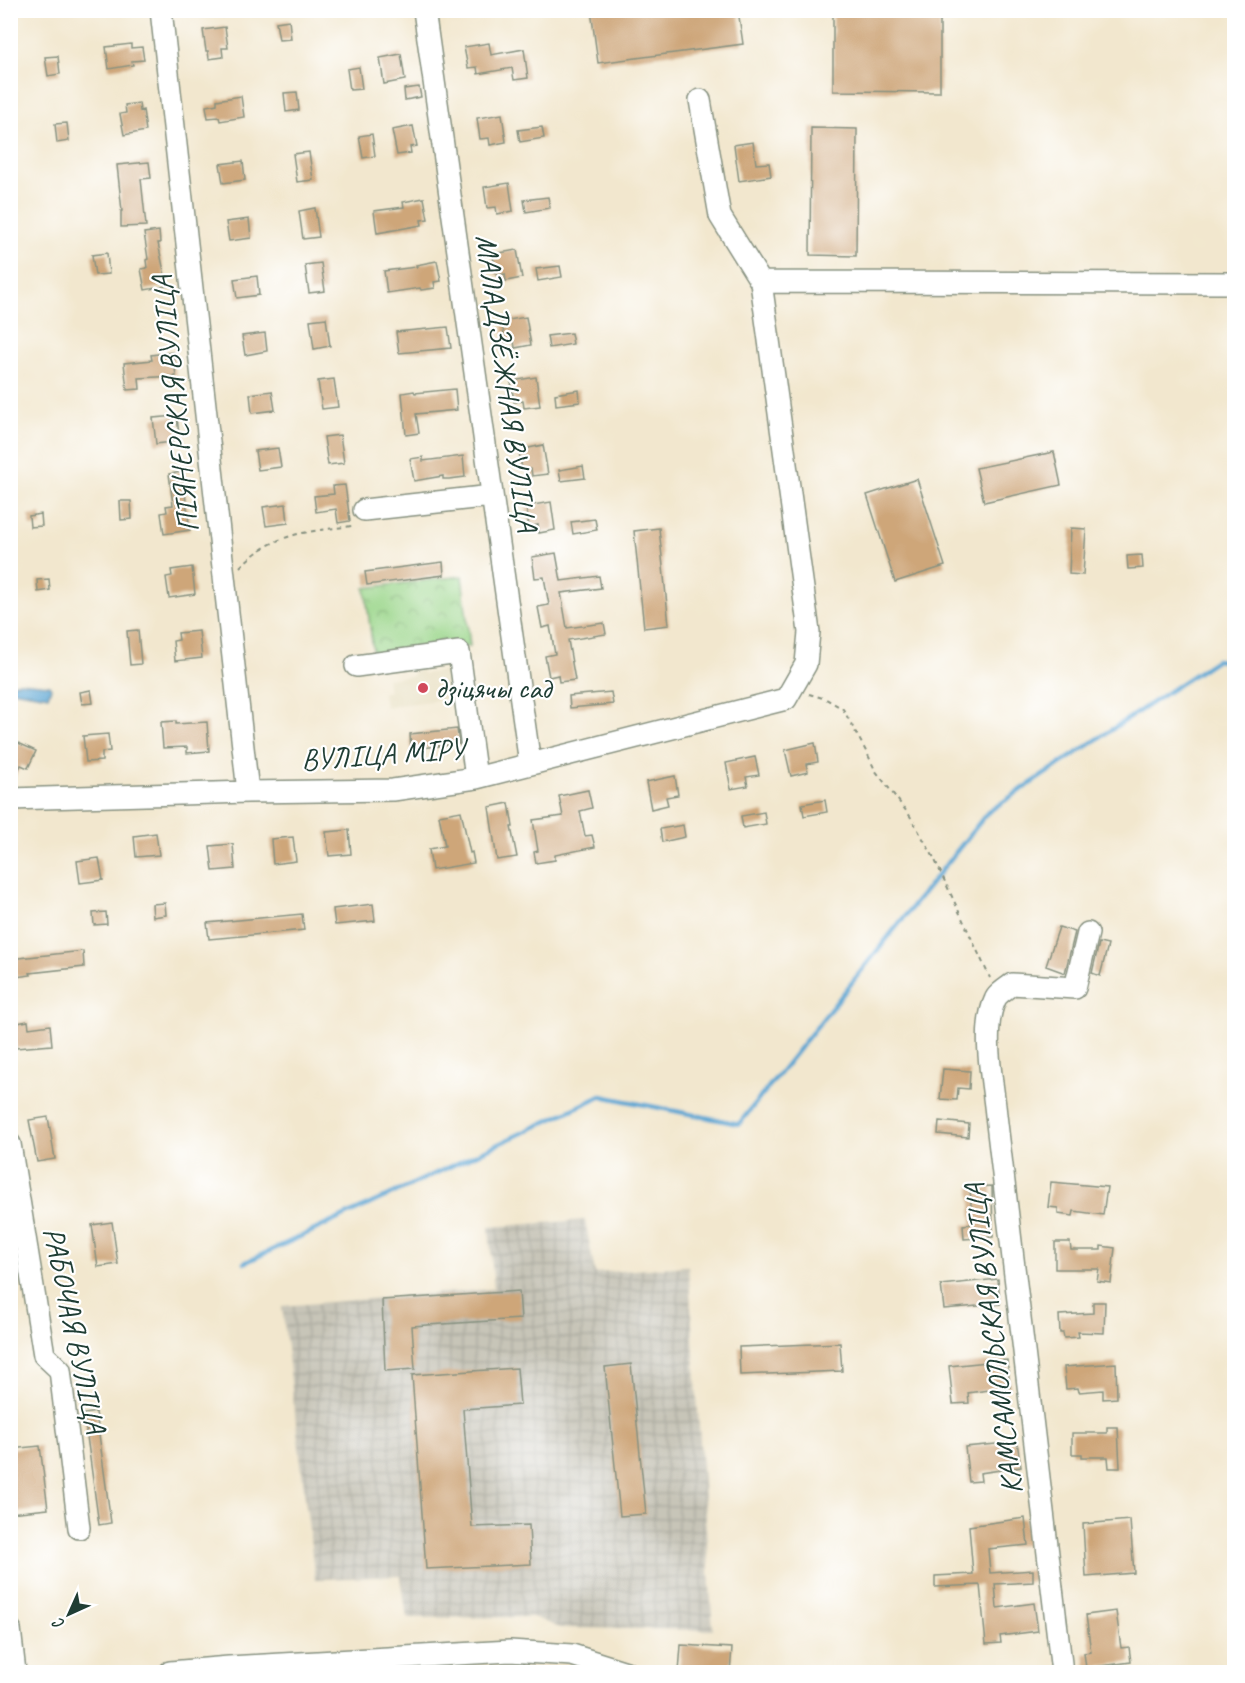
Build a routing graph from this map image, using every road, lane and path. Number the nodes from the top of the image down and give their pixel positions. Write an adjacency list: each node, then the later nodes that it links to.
1 (161, 10): 8 (street, ПІЯНЕРСКАЯ ВУЛІЦА)
2 (424, 10): 6 (street, МАЛАДЗЁЖНАЯ ВУЛІЦА)
3 (700, 100): 4 (street)
4 (761, 282): 5 (street); 10 (street)
5 (1234, 283)
6 (492, 496): 7 (street); 11 (street, МАЛАДЗЁЖНАЯ ВУЛІЦА)
7 (364, 510): 8 (path)
8 (225, 586): 13 (street, ПІЯНЕРСКАЯ ВУЛІЦА)
9 (356, 666): 12 (street)
10 (789, 694): 11 (street, ВУЛІЦА МІРУ); 16 (path)
11 (530, 764): 12 (street, ВУЛІЦА МІРУ)
12 (476, 778): 13 (street, ВУЛІЦА МІРУ)
13 (248, 792): 14 (street, ВУЛІЦА МІРУ)
14 (10, 799)
15 (1088, 933): 16 (street)
16 (995, 998): 25 (street, КАМСАМОЛЬСКАЯ ВУЛІЦА)
17 (10, 1144): 18 (street, РАБОЧАЯ ВУЛІЦА)
18 (14, 1192): 19 (street, РАБОЧАЯ ВУЛІЦА)
19 (79, 1528)
20 (10, 1629): 22 (street)
21 (230, 1670): 23 (street); 24 (street)
22 (15, 1672)
23 (170, 1672)
24 (626, 1672)
25 (1062, 1672)

